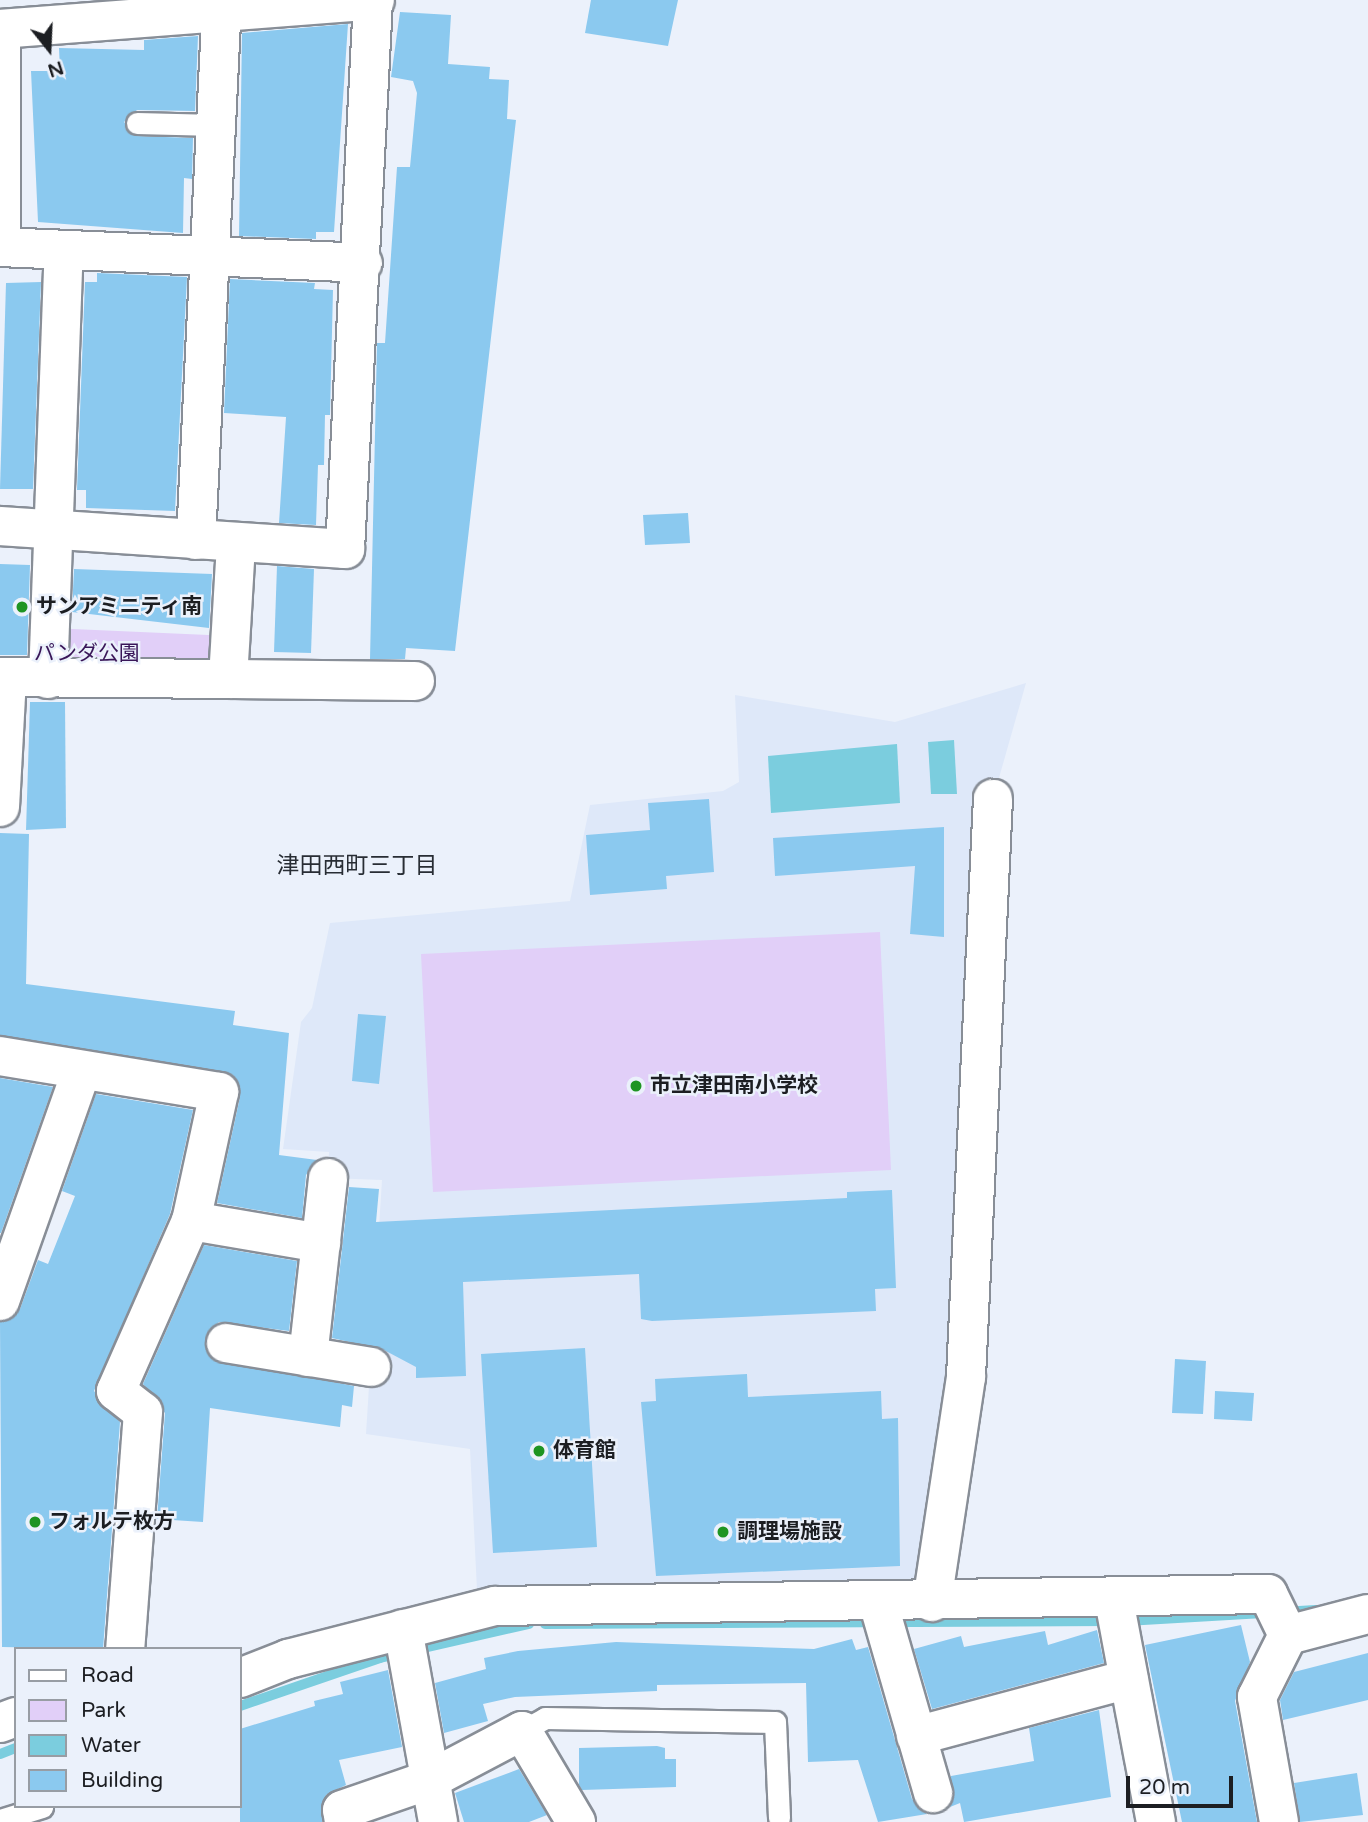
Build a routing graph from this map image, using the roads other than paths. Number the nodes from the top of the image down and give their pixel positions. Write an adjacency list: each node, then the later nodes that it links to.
1 (373, 0): 2 (street); 10 (street)
2 (222, 6): 3 (street); 6 (street)
3 (60, 12): 4 (street)
4 (1, 29): 7 (street)
5 (137, 123): 6 (lane)
6 (215, 125): 9 (street)
7 (1, 247): 8 (street)
8 (64, 251): 9 (street); 12 (street)
9 (207, 256): 10 (street); 13 (street)
10 (363, 263): 14 (street)
11 (0, 526): 12 (street)
12 (53, 529): 13 (street); 16 (street)
13 (196, 540): 14 (street)
14 (236, 545): 17 (street)
15 (3, 677): 16 (street); 20 (street)
16 (48, 679): 17 (street)
17 (228, 679): 18 (street)
18 (415, 681)
19 (993, 799): 30 (street)
20 (0, 807)
21 (0, 1056): 22 (street)
22 (81, 1072): 24 (street); 26 (street)
23 (328, 1178): 25 (street)
24 (191, 1221): 25 (street); 36 (street)
25 (321, 1243): 28 (street)
26 (0, 1300)
27 (226, 1343): 28 (street)
28 (308, 1357): 29 (street)
29 (371, 1367)
30 (932, 1602): 32 (street); 33 (street)
31 (1368, 1614): 34 (street)
32 (1117, 1615): 34 (street); 38 (street)
33 (883, 1620): 35 (street); 40 (street)
34 (1281, 1621): 50 (street)
35 (404, 1637): 37 (street); 41 (street)
36 (125, 1647)
37 (242, 1677)
38 (1128, 1679): 40 (street); 49 (street)
39 (522, 1731): 41 (street); 44 (lane); 48 (street)
40 (916, 1736): 42 (street)
41 (429, 1780): 46 (street); 47 (street)
42 (933, 1793)
43 (39, 1808): 45 (lane)
44 (779, 1818)
45 (0, 1820)
46 (344, 1822)
47 (438, 1822)
48 (576, 1822)
49 (1156, 1822)
50 (1279, 1822)

